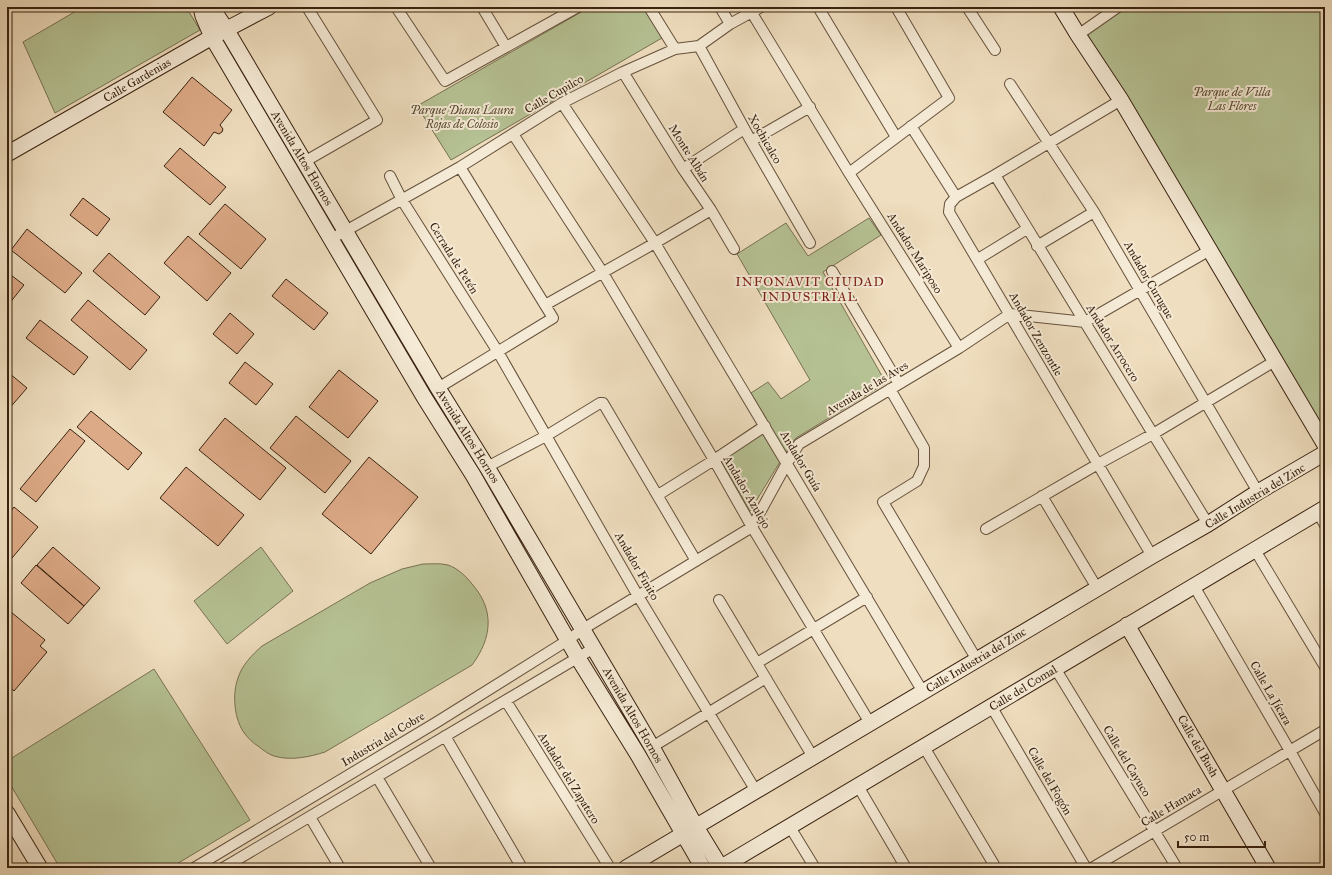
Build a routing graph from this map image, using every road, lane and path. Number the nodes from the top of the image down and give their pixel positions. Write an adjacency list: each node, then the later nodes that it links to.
1 (201, 7): 21 (street, Avenida Altos Hornos)
2 (210, 7): 19 (street, Avenida Altos Hornos)
3 (269, 7): 19 (street, Calle Gardenias)
4 (307, 7): 38 (street)
5 (396, 7): 23 (street)
6 (482, 7): 23 (street)
7 (578, 7): 16 (street)
8 (649, 7): 24 (street)
9 (720, 7): 18 (street)
10 (761, 7): 17 (street, Calle Cupilco)
11 (818, 7): 34 (street)
12 (896, 7): 31 (street)
13 (967, 7): 25 (street)
14 (1061, 7): 20 (street)
15 (1118, 7): 20 (street)
16 (565, 10): 23 (street)
17 (752, 13): 18 (street, Calle Cupilco); 30 (street, Andador Mariposo)
18 (730, 24): 22 (street, Calle Cupilco)
19 (226, 29): 21 (street, Calle Gardenias); 38 (street, Avenida Altos Hornos)
20 (1078, 35): 28 (street)
21 (212, 37): 37 (street, Calle Gardenias); 50 (street, Avenida Altos Hornos)
22 (699, 46): 24 (street, Calle Cupilco); 32 (street, Xochicalco)
23 (506, 47)
24 (675, 49): 26 (street, Calle Cupilco)
25 (994, 50)
26 (623, 72): 29 (street, Calle Cupilco); 40 (street, Monte Albán)
27 (1010, 84): 36 (street, Andador Curugue)
28 (1121, 100): 36 (street); 55 (street)
29 (562, 103): 33 (street, Calle Cupilco); 51 (street, Andador Guía)
30 (810, 107): 35 (street); 41 (street, Andador Mariposo)
31 (911, 126): 34 (street); 44 (street)
32 (744, 129): 35 (street, Xochicalco); 40 (street)
33 (513, 134): 39 (street, Calle Cupilco); 58 (street, Andador Azulejo)
34 (896, 137): 41 (street)
35 (751, 141): 52 (street, Xochicalco)
36 (1049, 143): 42 (street); 47 (street, Andador Curugue)
37 (7, 154)
38 (304, 162): 49 (street, Avenida Altos Hornos)
39 (460, 167): 45 (street, Calle Cupilco); 60 (street)
40 (683, 169): 46 (street, Monte Albán)
41 (849, 173): 63 (street, Andador Mariposo)
42 (995, 175): 44 (street); 48 (street, Andador Arrocero)
43 (390, 176): 45 (street, Cerrada de Petén)
44 (956, 197): 56 (street, Andador Zenzontle)
45 (402, 200): 49 (street, Calle Cupilco); 64 (street, Cerrada de Petén)
46 (711, 210): 51 (street); 54 (street, Monte Albán)
47 (1094, 212): 53 (street); 59 (street, Andador Curugue)
48 (1027, 229): 53 (street, Andador Arrocero); 56 (street)
49 (346, 231): 50 (street, Calle Cupilco); 67 (street, Avenida Altos Hornos)
50 (332, 239): 97 (street, Avenida Altos Hornos)
51 (655, 244): 58 (street); 70 (street, Andador Guía)
52 (810, 244)
53 (1037, 246): 62 (street, Andador Arrocero)
54 (734, 249)
55 (1210, 250): 59 (street); 65 (street)
56 (978, 259): 61 (street, Andador Zenzontle)
57 (832, 271): 66 (street)
58 (603, 273): 60 (street); 75 (street, Andador Azulejo)
59 (1139, 289): 62 (street); 69 (street, Andador Curugue)
60 (545, 305): 64 (street)
61 (1010, 314): 62 (street); 63 (street, Avenida de las Aves); 77 (street, Andador Zenzontle)
62 (1085, 322): 71 (street, Andador Arrocero)
63 (959, 348): 66 (street, Avenida de las Aves)
64 (498, 352): 67 (street); 72 (street, Andador Finito)
65 (1275, 361): 69 (street); 73 (street)
66 (899, 384): 68 (street, Avenida de las Aves)
67 (438, 388): 78 (street, Avenida Altos Hornos)
68 (890, 389): 76 (street, Avenida de las Aves); 100 (street)
69 (1206, 402): 71 (street); 79 (street, Andador Curugue)
70 (765, 426): 75 (street); 76 (street, Andador Guía)
71 (1153, 434): 77 (street); 83 (street, Andador Arrocero)
72 (546, 436): 78 (street); 80 (street); 91 (street, Andador Finito)
73 (1325, 445)
74 (1325, 453): 79 (street, Calle Industria del Zinc)
75 (714, 460): 80 (street); 84 (street, Andador Azulejo)
76 (787, 463): 84 (street, Avenida de las Aves); 92 (street, Andador Guía)
77 (1098, 464): 81 (street); 87 (street, Andador Zenzontle)
78 (487, 467): 95 (street, Avenida Altos Hornos)
79 (1258, 492): 83 (street, Calle Industria del Zinc)
80 (658, 495): 88 (street)
81 (1042, 496): 85 (street); 90 (street)
82 (1323, 515): 86 (street, Calle del Comal)
83 (1208, 524): 87 (street, Calle Industria del Zinc)
84 (752, 527): 88 (street); 96 (street, Andador Azulejo)
85 (986, 529)
86 (1255, 550): 89 (street, Calle del Comal); 102 (street)
87 (1152, 556): 90 (street, Calle Industria del Zinc)
88 (696, 561): 91 (street)
89 (1194, 586): 94 (street, Calle del Comal); 114 (street, Calle La Jícara)
90 (1097, 588): 100 (street, Calle Industria del Zinc)
91 (638, 596): 95 (street); 108 (street, Andador Finito)
92 (867, 597): 96 (street); 105 (street, Andador Guía)
93 (718, 600): 101 (street)
94 (1127, 625): 103 (street, Calle del Comal); 118 (street, Calle del Bush)
95 (583, 629): 97 (street, Industria del Cobre); 98 (street, Avenida Altos Hornos)
96 (814, 629): 101 (street); 109 (street, Andador Azulejo)
97 (568, 640): 99 (street, Avenida Altos Hornos); 126 (street, Industria del Cobre)
98 (594, 648): 99 (street); 112 (street, Avenida Altos Hornos)
99 (578, 658): 106 (street); 124 (street, Avenida Altos Hornos)
100 (977, 660): 105 (street, Calle Industria del Zinc)
101 (757, 663): 104 (street)
102 (1325, 667)
103 (1055, 668): 107 (street, Calle del Comal); 125 (street, Calle del Cayuco)
104 (766, 678): 108 (street); 115 (street)
105 (923, 692): 109 (street, Calle Industria del Zinc)
106 (506, 701): 111 (street); 134 (street, Andador del Zapatero)
107 (991, 706): 113 (street, Calle del Comal); 141 (street, Calle del Fogón)
108 (710, 712): 112 (street); 119 (street, Andador Finito)
109 (870, 723): 115 (street, Calle Industria del Zinc)
110 (1325, 730): 114 (street, Calle Hamaca)
111 (445, 736): 116 (street); 133 (street)
112 (652, 747): 124 (street, Avenida Altos Hornos)
113 (924, 747): 117 (street, Calle del Comal); 140 (street)
114 (1290, 750): 118 (street, Calle Hamaca); 121 (street, Calle La Jícara)
115 (813, 757): 119 (street, Calle Industria del Zinc)
116 (377, 777): 122 (street); 132 (street)
117 (858, 786): 123 (street, Calle del Comal); 139 (street)
118 (1224, 790): 125 (street, Calle Hamaca); 144 (street, Calle del Bush)
119 (756, 791): 124 (street, Calle Industria del Zinc)
120 (7, 812): 128 (street)
121 (1325, 813)
122 (310, 817): 127 (street); 131 (street)
123 (790, 827): 137 (street, Calle del Comal); 138 (street)
124 (690, 830): 135 (street, Calle Industria del Zinc); 136 (street, Avenida Altos Hornos); 137 (street, Avenida Altos Hornos)
125 (1155, 831): 142 (street, Calle Hamaca); 143 (street, Calle del Cayuco)
126 (229, 848): 127 (street); 129 (street, Industria del Cobre)
127 (239, 864): 130 (street)
128 (40, 868)
129 (194, 868)
130 (223, 868)
131 (340, 868)
132 (431, 868)
133 (522, 868)
134 (610, 868)
135 (626, 868)
136 (703, 868)
137 (720, 868)
138 (815, 868)
139 (906, 868)
140 (996, 868)
141 (1086, 868)
142 (1092, 868)
143 (1177, 868)
144 (1268, 868)

